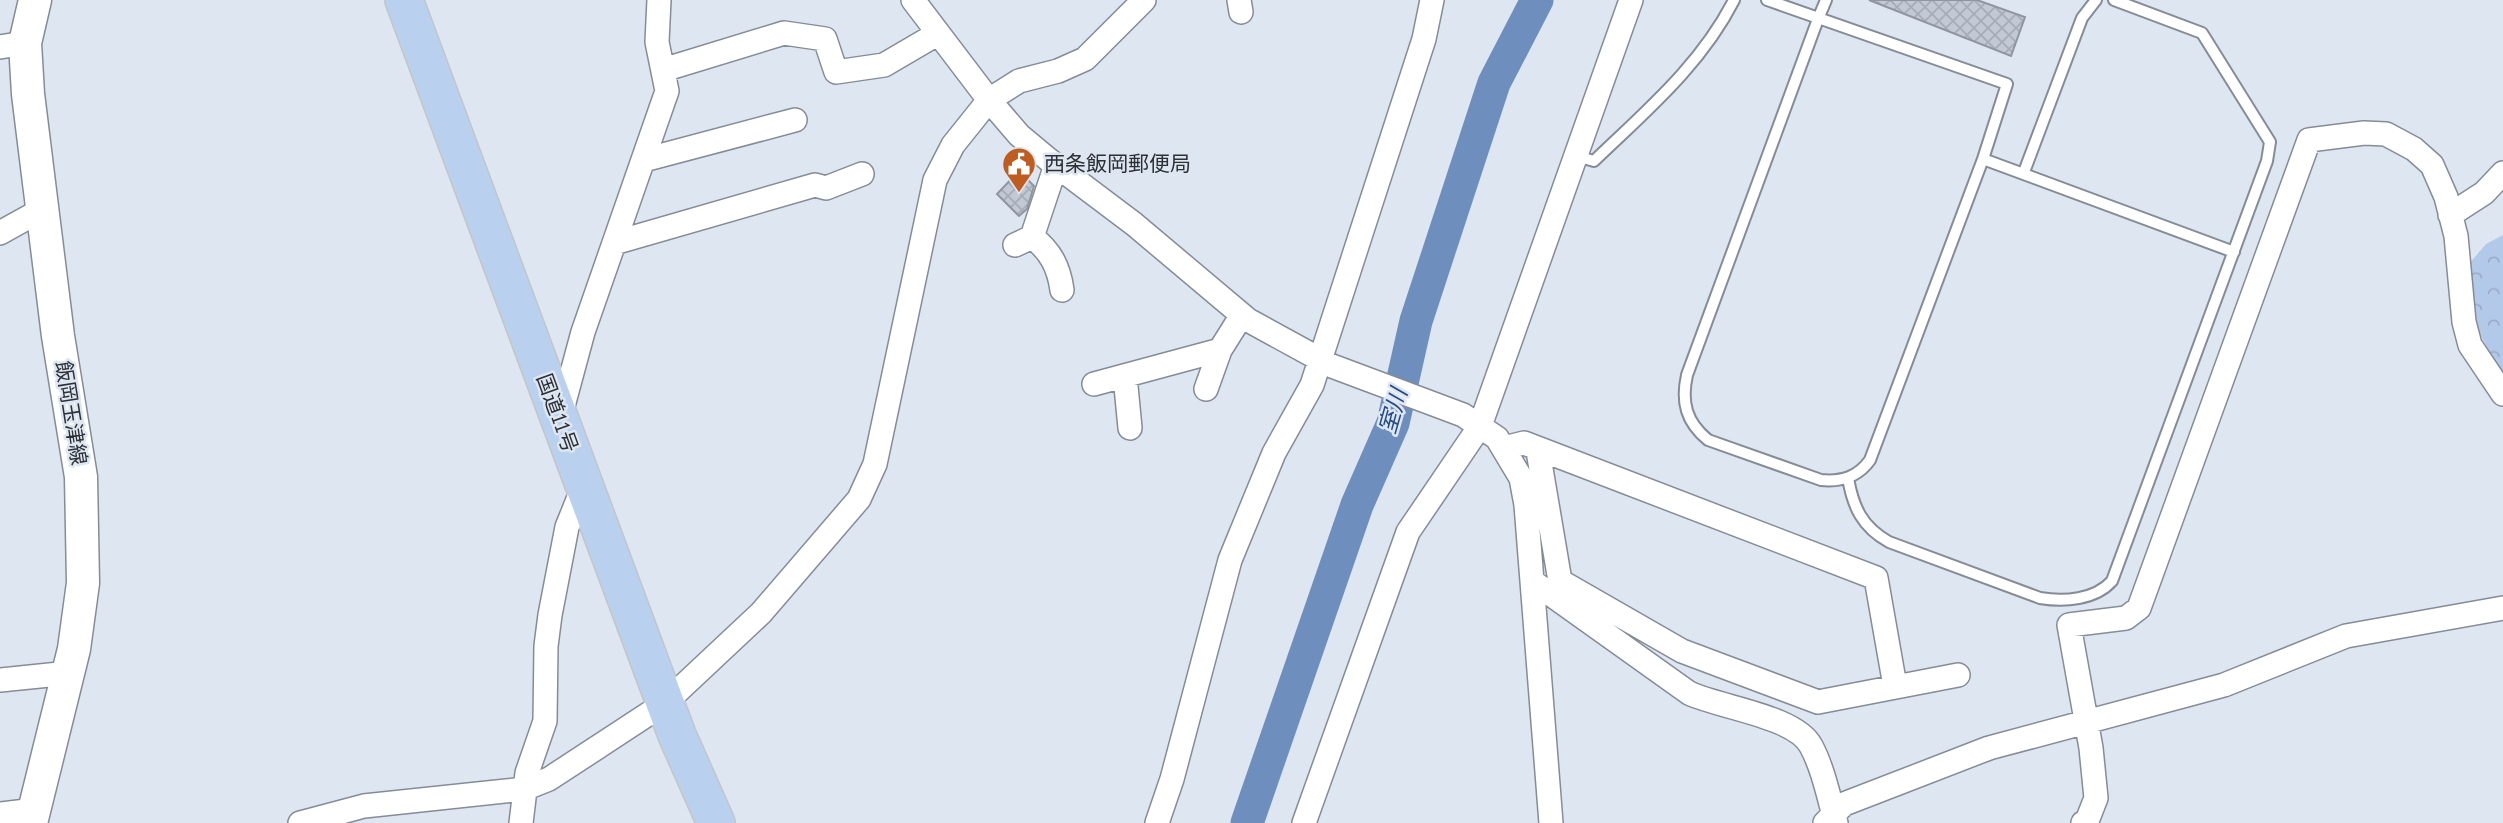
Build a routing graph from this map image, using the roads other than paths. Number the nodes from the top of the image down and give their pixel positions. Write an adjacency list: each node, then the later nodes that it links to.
1 (35, 0): 15 (main road, 飯岡玉津線)
2 (404, 0): 39 (highway, 国道11号)
3 (659, 0): 16 (street)
4 (913, 0): 14 (street)
5 (1144, 0): 17 (street)
6 (1432, 0): 34 (street)
7 (1631, 0): 19 (street)
8 (1734, 0): 19 (lane)
9 (1767, 0): 13 (lane)
10 (1826, 0): 13 (lane)
11 (2096, 0): 23 (lane)
12 (2114, 0): 30 (lane)
13 (1818, 19): 20 (lane); 44 (lane)
14 (937, 34): 16 (street); 17 (street)
15 (13, 45): 26 (main road, 飯岡玉津線)
16 (663, 70): 21 (street)
17 (989, 100): 22 (street); 52 (street)
18 (795, 120): 21 (street)
19 (1576, 156): 40 (street)
20 (1983, 159): 23 (lane); 44 (lane)
21 (644, 160): 29 (street)
22 (1056, 165): 31 (street); 32 (street)
23 (2024, 172): 30 (lane)
24 (2503, 173): 27 (street)
25 (862, 174): 29 (street)
26 (43, 209): 28 (street); 48 (main road, 飯岡玉津線)
27 (2450, 215): 38 (street); 53 (street)
28 (0, 233)
29 (614, 243): 39 (street)
30 (2234, 251): 44 (lane)
31 (1062, 290)
32 (1242, 315): 33 (street); 34 (street)
33 (1220, 350): 35 (street); 37 (street)
34 (1325, 362): 40 (street); 61 (street)
35 (1125, 376): 36 (street); 41 (street)
36 (1094, 384)
37 (1206, 390)
38 (2503, 394)
39 (560, 420): 45 (highway, 国道11号)
40 (1471, 420): 42 (street); 62 (street)
41 (1130, 428)
42 (1504, 448): 43 (street); 46 (street)
43 (1538, 451): 51 (street); 51 (street)
44 (1848, 478)
45 (584, 485): 52 (highway, 国道11号); 54 (street)
46 (1532, 581): 57 (street); 63 (street)
47 (2503, 608): 53 (street)
48 (69, 673): 50 (street); 56 (main road, 飯岡玉津線)
49 (1958, 676): 51 (street)
50 (0, 680)
51 (1895, 685)
52 (665, 702): 54 (street); 60 (highway, 国道11号)
53 (2087, 724): 57 (street); 64 (street)
54 (524, 789): 58 (street); 59 (street)
55 (0, 814): 56 (street)
56 (33, 817)
57 (1832, 820)
58 (300, 823)
59 (521, 823)
60 (716, 823)
61 (1157, 823)
62 (1304, 823)
63 (1551, 823)
64 (2083, 823)

